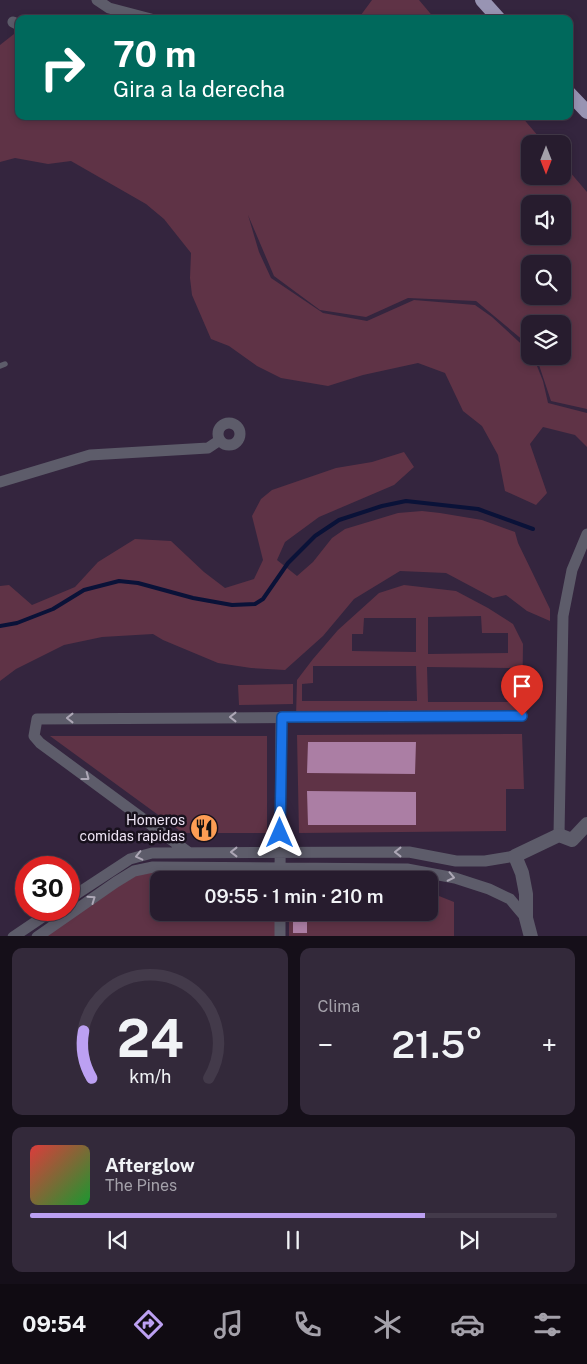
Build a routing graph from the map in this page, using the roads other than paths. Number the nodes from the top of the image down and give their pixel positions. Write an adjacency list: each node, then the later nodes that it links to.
1 (97, 0): 3 (street)
2 (482, 0): 4 (highway)
3 (136, 15)
4 (495, 15)
5 (573, 97): 6 (highway)
6 (587, 112)
7 (220, 440): 8 (street)
8 (0, 482)
9 (587, 534): 13 (street)
10 (522, 716): 11 (street)
11 (282, 717): 14 (street, one-way to 14); 15 (street)
12 (587, 824): 13 (street)
13 (559, 835): 16 (street)
14 (188, 852): 15 (street, one-way to 14); 18 (street, one-way to 18)
15 (280, 852): 16 (street, one-way to 15); 17 (street)
16 (515, 856): 19 (street)
17 (280, 868): 19 (street, one-way to 19); 23 (street, one-way to 17)
18 (80, 892)
19 (526, 918): 25 (street)
20 (36, 921): 22 (street)
21 (280, 921): 24 (street)
22 (13, 936)
23 (37, 936)
24 (280, 936)
25 (532, 936)

